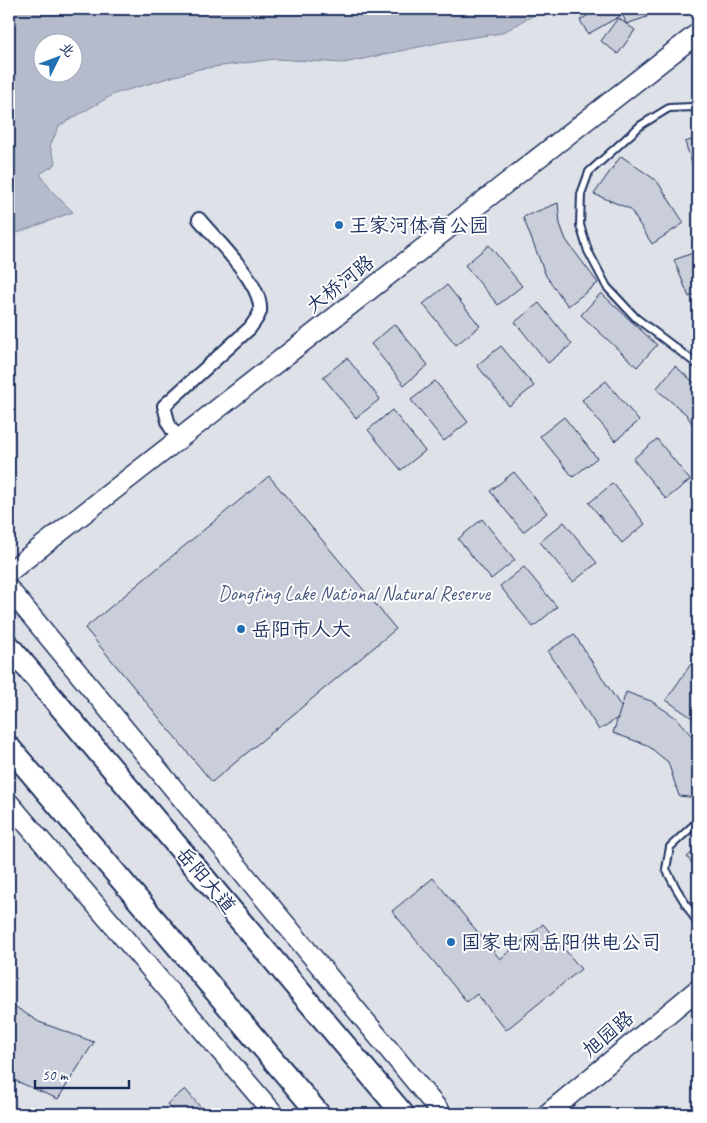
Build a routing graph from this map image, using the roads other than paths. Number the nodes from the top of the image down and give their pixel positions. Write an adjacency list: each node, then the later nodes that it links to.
1 (698, 32): 5 (main road, 大桥河路)
2 (698, 109): 4 (lane)
3 (199, 219): 5 (street)
4 (698, 365)
5 (178, 439): 6 (main road, 大桥河路)
6 (9, 572)
7 (9, 589): 17 (main road)
8 (9, 646): 16 (main road, 岳阳大道)
9 (9, 747): 15 (main road)
10 (9, 803): 14 (main road)
11 (698, 821): 12 (lane)
12 (698, 924)
13 (698, 989): 18 (main road, 旭园路)
14 (274, 1114)
15 (319, 1114)
16 (403, 1114)
17 (442, 1114)
18 (547, 1114)

